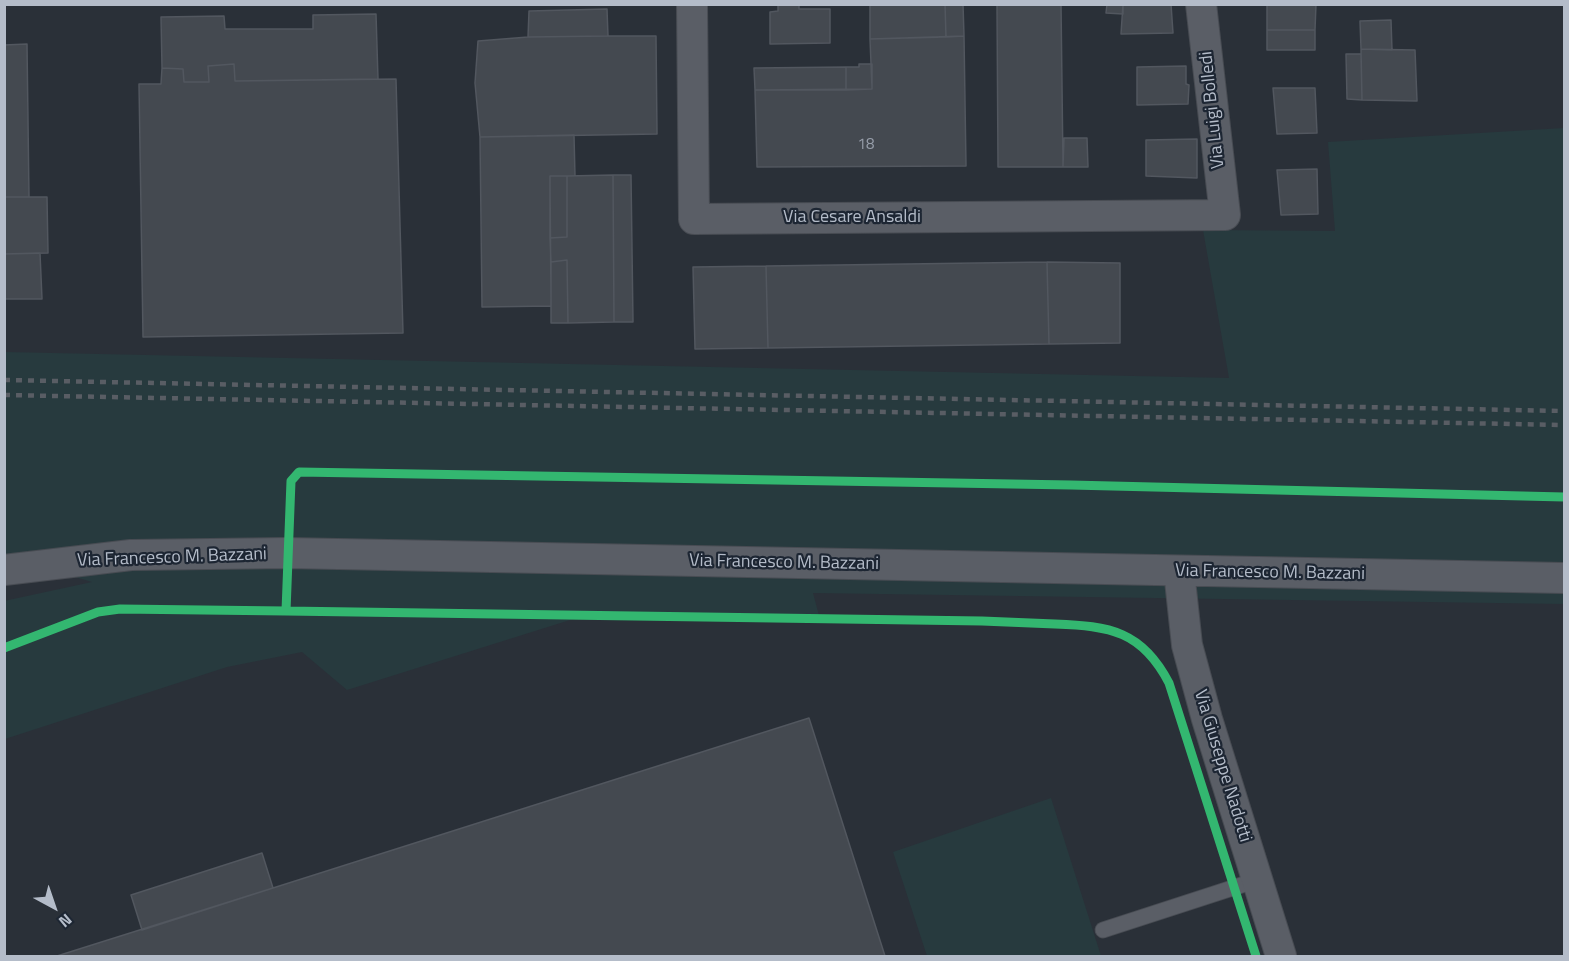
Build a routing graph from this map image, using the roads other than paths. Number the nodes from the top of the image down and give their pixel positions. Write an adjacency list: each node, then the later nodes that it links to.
1 (692, 4): 3 (street, Via Cesare Ansaldi)
2 (1201, 4): 3 (street, Via Luigi Bolledi)
3 (1224, 215)
4 (4, 570): 5 (street, Via Francesco M. Bazzani)
5 (1179, 571): 6 (street, Via Francesco M. Bazzani); 7 (street, Via Giuseppe Nadotti)
6 (1564, 578)
7 (1257, 880): 8 (lane); 9 (street, Via Giuseppe Nadotti)
8 (1102, 930)
9 (1281, 957)

